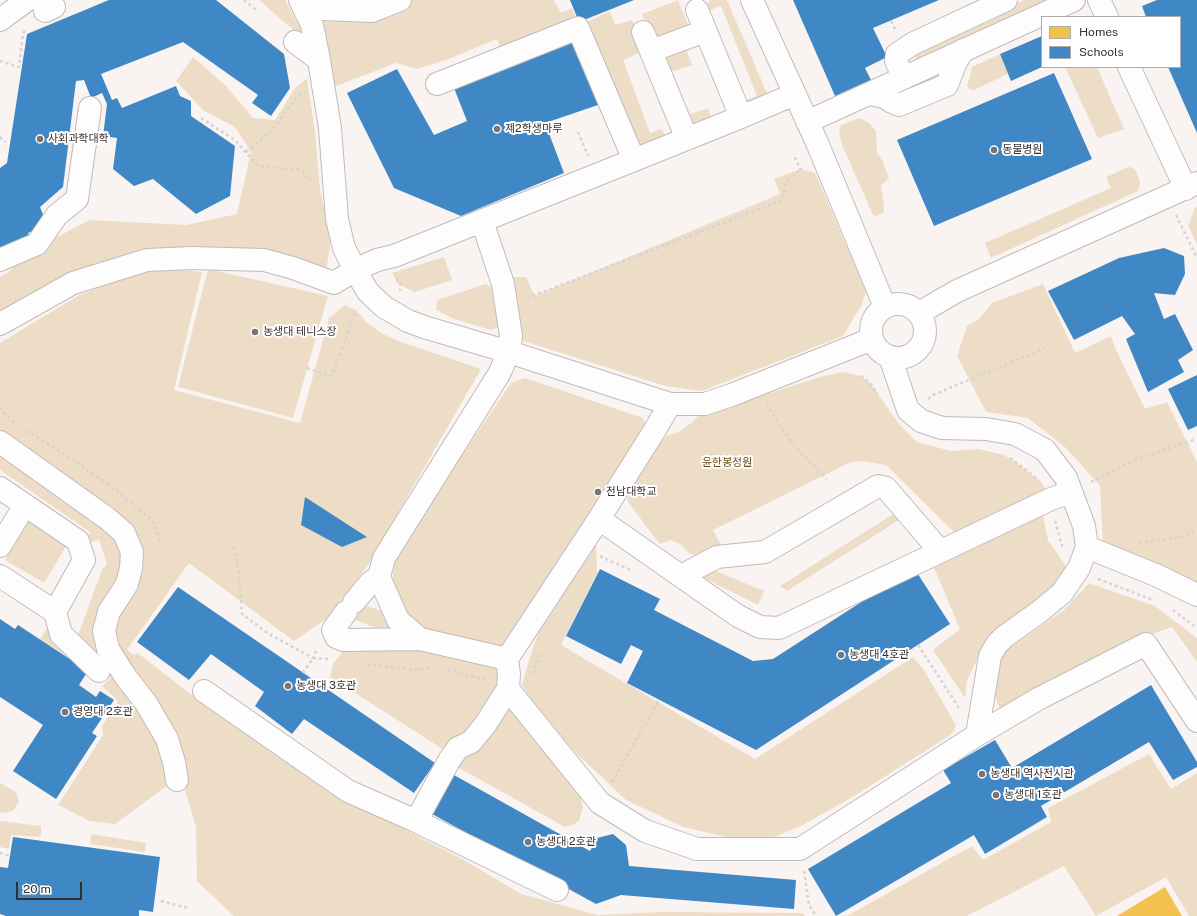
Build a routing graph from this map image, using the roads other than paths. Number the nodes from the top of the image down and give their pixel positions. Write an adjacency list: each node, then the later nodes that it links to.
1 (400, 0): 6 (street)
2 (752, 0): 20 (street)
3 (1006, 0): 18 (street)
4 (1099, 0): 9 (street)
5 (1062, 2): 14 (street)
6 (302, 3): 16 (street)
7 (42, 4): 10 (street)
8 (696, 10): 11 (street)
9 (1107, 16)
10 (0, 20)
11 (705, 31): 15 (street); 23 (street)
12 (643, 32): 15 (street)
13 (295, 42): 16 (street)
14 (963, 50): 18 (street); 21 (street)
15 (651, 52): 25 (street)
16 (319, 60): 30 (street)
17 (1129, 68): 27 (street)
18 (904, 78): 21 (street)
19 (437, 84): 26 (street)
20 (795, 94): 23 (street); 24 (street)
21 (871, 94): 24 (street)
22 (90, 108): 29 (street)
23 (741, 117): 25 (street)
24 (807, 122): 31 (street)
25 (687, 139): 26 (street)
26 (634, 160): 28 (street)
27 (1183, 190): 32 (street)
28 (482, 221): 30 (street); 35 (street)
29 (0, 260)
30 (355, 270): 33 (street); 35 (street)
31 (885, 307): 32 (street); 34 (street)
32 (919, 313): 36 (street)
33 (0, 324)
34 (872, 340): 36 (street); 37 (street)
35 (509, 352): 37 (street); 48 (street)
36 (890, 357): 40 (street)
37 (670, 404): 42 (street)
38 (0, 442): 58 (street)
39 (0, 488): 41 (street)
40 (1071, 492): 44 (street); 45 (street)
41 (25, 505): 43 (street); 50 (street)
42 (599, 519): 47 (street); 52 (street)
43 (0, 546)
44 (1087, 547): 49 (street); 57 (street)
45 (940, 551): 47 (street); 47 (street)
46 (0, 576): 50 (street)
47 (681, 576)
48 (379, 577): 51 (street); 51 (street)
49 (1197, 595)
50 (55, 612): 53 (street)
51 (420, 638): 52 (street)
52 (507, 659): 54 (street)
53 (99, 671)
54 (508, 689): 57 (street); 59 (street)
55 (204, 691): 59 (street)
56 (1197, 721): 57 (street)
57 (977, 735)
58 (177, 780)
59 (416, 821): 60 (street)
60 (557, 890)

